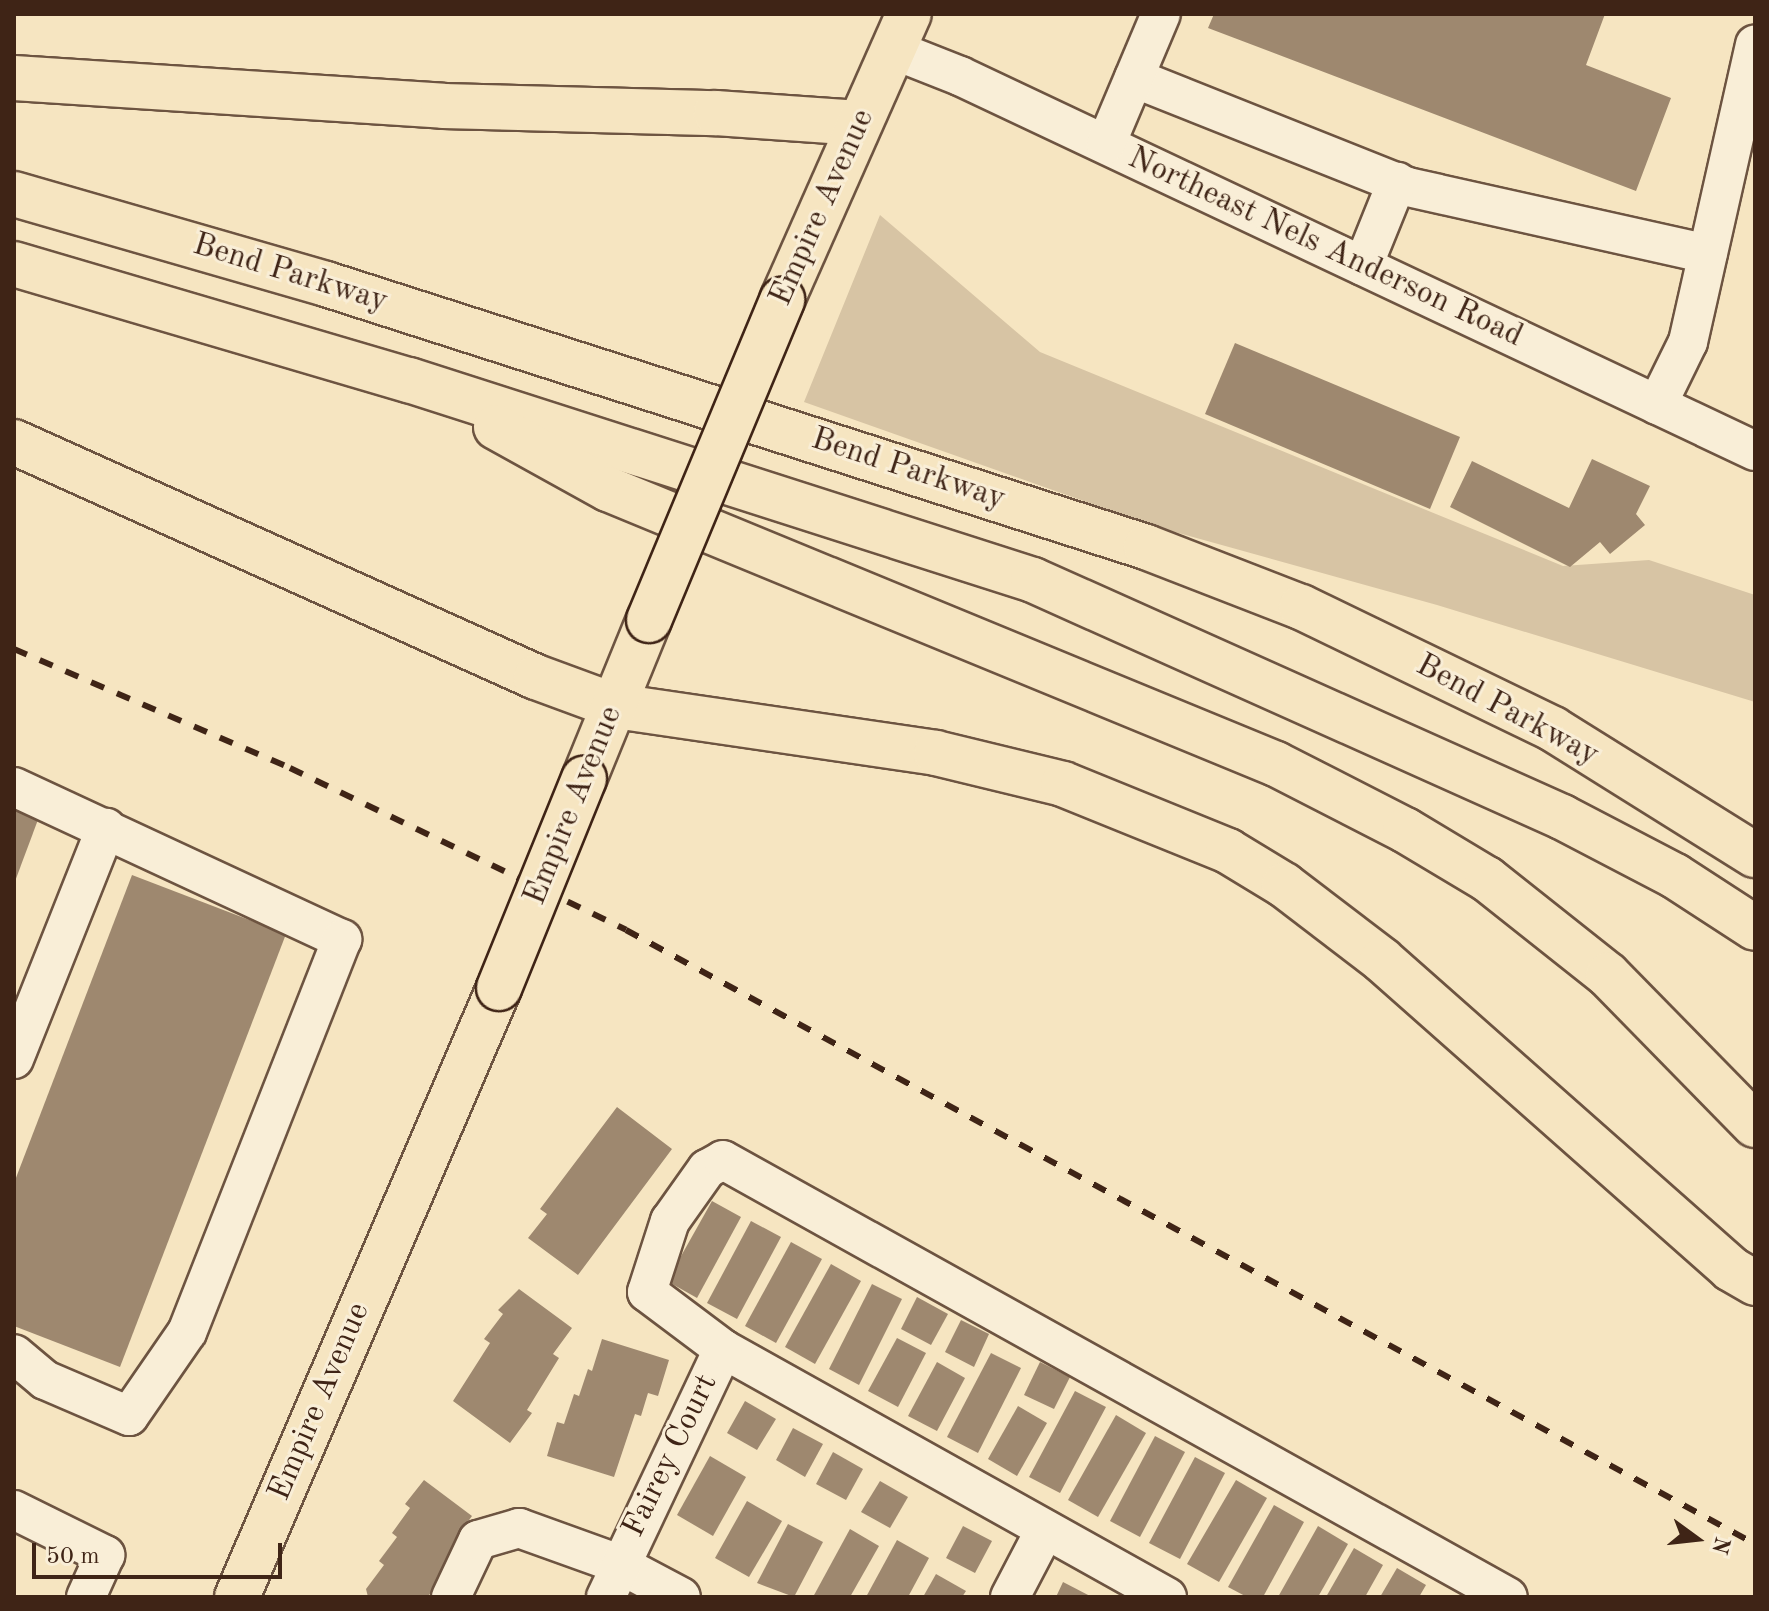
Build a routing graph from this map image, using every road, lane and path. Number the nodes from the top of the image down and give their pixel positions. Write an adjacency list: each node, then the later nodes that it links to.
1 (1161, 14): 5 (street)
2 (901, 32): 6 (highway, Empire Avenue); 7 (street, Northeast Nels Anderson Road)
3 (1755, 44): 10 (street)
4 (14, 78): 6 (highway)
5 (1134, 78): 7 (street); 8 (street)
6 (859, 123): 17 (highway, Empire Avenue, bridge)
7 (1106, 144): 12 (street, Northeast Nels Anderson Road)
8 (1397, 182): 10 (street); 12 (street)
9 (14, 194): 20 (highway, Bend Parkway)
10 (1708, 254): 14 (street)
11 (14, 264): 13 (highway, Bend Parkway)
12 (1363, 266): 14 (street, Northeast Nels Anderson Road)
13 (409, 380): 21 (highway, Bend Parkway); 23 (highway)
14 (1657, 405): 16 (street, Northeast Nels Anderson Road)
15 (14, 442): 17 (highway)
16 (1755, 451)
17 (615, 706): 24 (highway); 31 (highway, Empire Avenue, bridge)
18 (14, 787): 19 (street)
19 (106, 828): 22 (street); 26 (street)
20 (1755, 855)
21 (1755, 928)
22 (14, 1059)
23 (1755, 1125)
24 (1755, 1283)
25 (723, 1349): 28 (street); 29 (street, Fairey Court); 36 (street)
26 (14, 1354)
27 (14, 1510): 30 (street)
28 (1045, 1530): 34 (street); 35 (street)
29 (612, 1580): 32 (street); 33 (street)
30 (86, 1597)
31 (237, 1597)
32 (451, 1597)
33 (681, 1597)
34 (1010, 1597)
35 (1167, 1597)
36 (1508, 1597)

